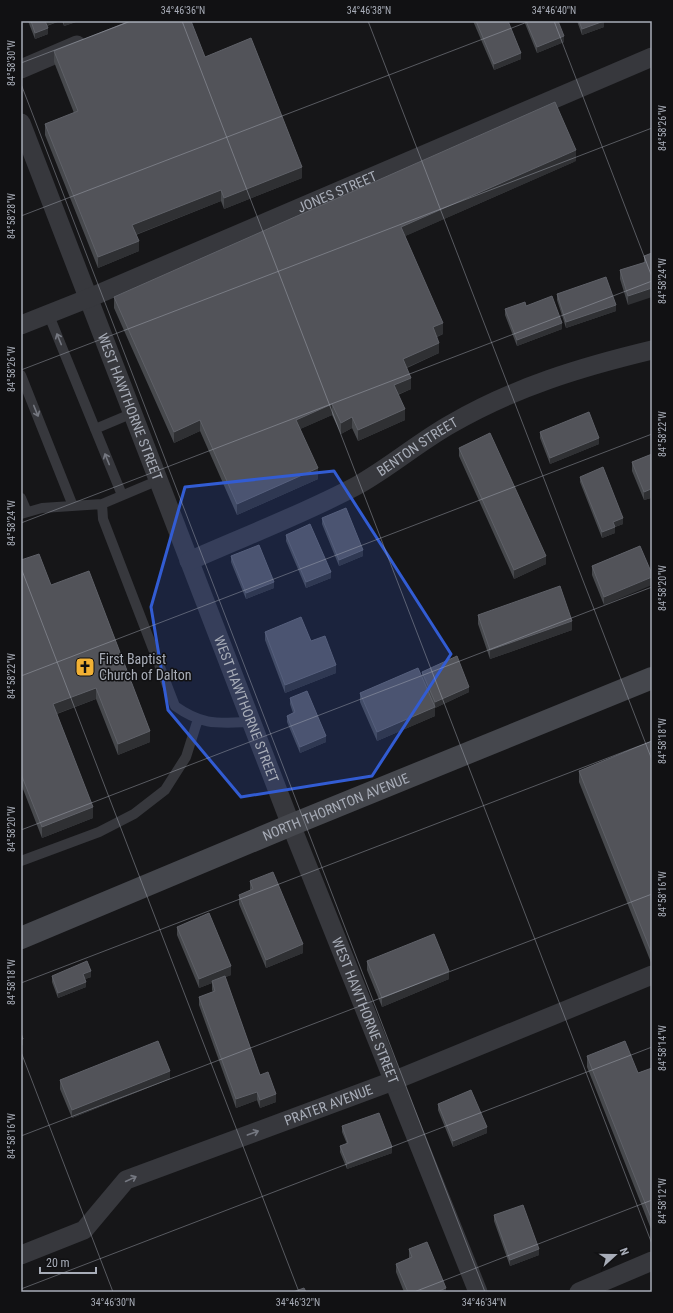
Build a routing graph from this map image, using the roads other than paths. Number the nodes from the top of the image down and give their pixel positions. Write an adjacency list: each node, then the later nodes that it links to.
1 (92, 39): 3 (street)
2 (652, 57): 5 (street, JONES STREET)
3 (21, 69)
4 (21, 123): 5 (street, WEST HAWTHORNE STREET)
5 (89, 298): 6 (street, JONES STREET); 10 (street, WEST HAWTHORNE STREET)
6 (48, 313): 7 (street, JONES STREET); 11 (lane, one-way to 6)
7 (21, 325)
8 (652, 350): 18 (street, BENTON STREET)
9 (21, 375): 16 (lane, one-way to 16)
10 (133, 413): 11 (lane); 12 (street, WEST HAWTHORNE STREET)
11 (95, 429): 13 (lane, one-way to 11)
12 (159, 480): 13 (lane); 18 (street, WEST HAWTHORNE STREET)
13 (122, 495): 15 (lane)
14 (21, 498): 17 (lane)
15 (102, 504): 16 (lane); 20 (lane)
16 (73, 506): 17 (lane)
17 (24, 513)
18 (189, 561): 21 (street, WEST HAWTHORNE STREET)
19 (652, 678): 22 (main road, NORTH THORNTON AVENUE)
20 (198, 719): 21 (lane); 23 (lane)
21 (251, 722): 22 (street, WEST HAWTHORNE STREET)
22 (291, 824): 24 (main road, NORTH THORNTON AVENUE); 26 (street, WEST HAWTHORNE STREET)
23 (21, 861)
24 (21, 938)
25 (652, 975): 26 (street, PRATER AVENUE)
26 (393, 1081): 27 (street, PRATER AVENUE, one-way to 26); 29 (street, WEST HAWTHORNE STREET)
27 (21, 1255)
28 (652, 1261): 30 (street)
29 (478, 1292)
30 (579, 1292)

